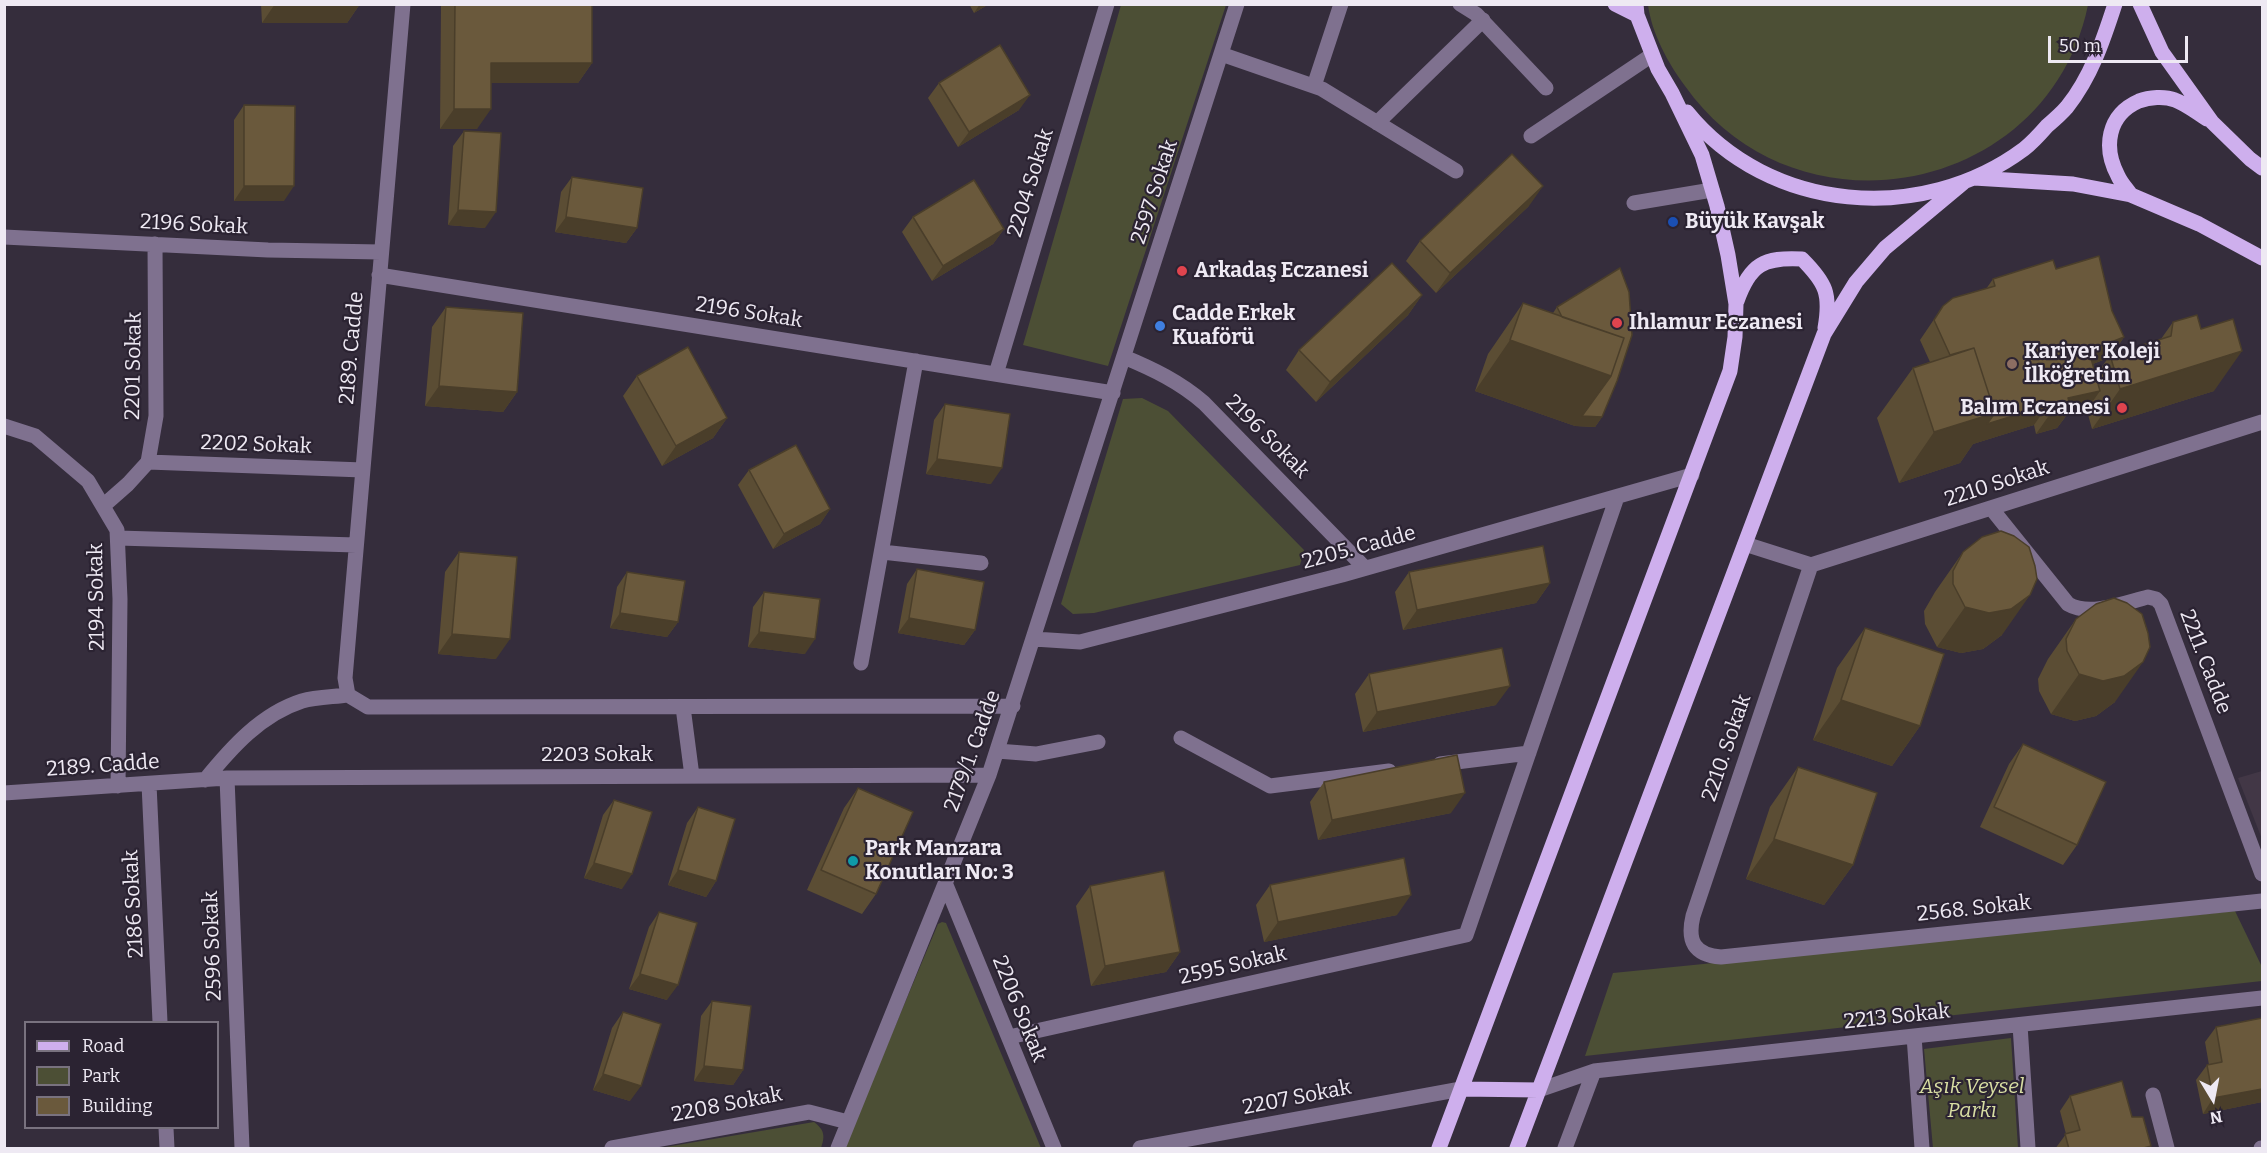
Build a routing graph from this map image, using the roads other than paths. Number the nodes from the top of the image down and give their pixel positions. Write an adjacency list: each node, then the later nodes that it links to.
1 (403, 4): 27 (street, 2189. Cadde)
2 (1107, 4): 34 (street, 2204 Sokak)
3 (1237, 4): 11 (street, 2597 Sokak)
4 (1341, 4): 13 (street)
5 (1460, 4): 10 (street)
6 (1615, 4): 9 (main road)
7 (2115, 4): 21 (main road)
8 (2140, 4): 16 (main road)
9 (1637, 10): 12 (main road)
10 (1483, 20): 14 (street); 17 (street)
11 (1221, 54): 13 (street); 32 (street, 2597 Sokak)
12 (1652, 55): 15 (main road); 18 (street)
13 (1314, 86): 17 (street)
14 (1546, 88)
15 (1672, 93): 21 (main road); 22 (main road)
16 (2212, 122): 19 (main road); 23 (main road)
17 (1377, 123): 20 (street)
18 (1531, 136)
19 (2262, 168)
20 (1456, 171)
21 (1968, 181): 23 (main road); 31 (main road)
22 (1712, 190): 24 (street); 30 (main road)
23 (2132, 195): 28 (main road)
24 (1634, 203)
25 (4, 237): 26 (street, 2196 Sokak)
26 (155, 244): 27 (street, 2196 Sokak); 38 (street, 2201 Sokak)
27 (381, 252): 29 (street, 2189. Cadde)
28 (2262, 258)
29 (379, 275): 33 (street, 2196 Sokak); 39 (street, 2189. Cadde)
30 (1736, 304): 31 (main road); 40 (main road)
31 (1824, 334): 45 (main road)
32 (1124, 357): 35 (street, 2597 Sokak); 50 (street, 2196 Sokak)
33 (916, 362): 34 (street, 2196 Sokak); 47 (street)
34 (996, 374): 35 (street, 2196 Sokak)
35 (1113, 393): 51 (street, 2179/1. Cadde)
36 (2262, 422): 43 (street, 2210 Sokak)
37 (4, 426): 42 (street, 2194 Sokak)
38 (148, 462): 39 (street, 2202 Sokak); 42 (street)
39 (363, 470): 46 (street, 2189. Cadde)
40 (1692, 475): 41 (street, 2205. Cadde); 79 (main road)
41 (1617, 497): 50 (street, 2205. Cadde); 59 (street)
42 (103, 506): 44 (street, 2194 Sokak)
43 (1991, 508): 49 (street, 2210 Sokak); 69 (street, 2211. Cadde)
44 (118, 538): 46 (street); 67 (street, 2194 Sokak)
45 (1745, 544): 49 (street); 80 (main road)
46 (356, 546): 53 (street, 2189. Cadde)
47 (882, 552): 48 (street); 52 (street)
48 (981, 563)
49 (1811, 565): 72 (street, 2210. Sokak)
50 (1365, 568): 51 (street, 2205. Cadde)
51 (1034, 639): 55 (street, 2179/1. Cadde)
52 (861, 663)
53 (348, 695): 54 (street); 65 (street)
54 (683, 706): 55 (street); 63 (street)
55 (1013, 706): 58 (street, 2179/1. Cadde)
56 (1181, 738): 61 (street)
57 (1098, 742): 58 (street)
58 (997, 751): 62 (street, 2179/1. Cadde)
59 (1529, 753): 60 (street); 77 (street, 2595 Sokak)
60 (1423, 766)
61 (1400, 769)
62 (989, 775): 63 (street, 2203 Sokak); 70 (street, 2179/1. Cadde)
63 (692, 776): 64 (street, 2203 Sokak)
64 (228, 778): 65 (street, 2203 Sokak); 85 (street, 2596 Sokak)
65 (204, 780): 66 (street, 2189. Cadde)
66 (149, 784): 67 (street, 2189. Cadde); 74 (street, 2186 Sokak)
67 (118, 786): 68 (street, 2189. Cadde)
68 (4, 793)
69 (2262, 874)
70 (946, 885): 77 (street, 2206 Sokak); 82 (street, 2179/1. Cadde)
71 (2262, 901): 72 (street, 2568. Sokak)
72 (1694, 945)
73 (2262, 998): 75 (street, 2213 Sokak)
74 (160, 1021)
75 (2020, 1024): 76 (street, 2213 Sokak); 94 (street)
76 (1914, 1036): 78 (street, 2213 Sokak); 93 (street)
77 (1009, 1037): 88 (street, 2206 Sokak)
78 (1594, 1071): 80 (street, 2213 Sokak); 92 (street)
79 (1461, 1089): 80 (main road); 89 (street, 2207 Sokak); 90 (main road)
80 (1539, 1090): 91 (main road)
81 (2153, 1095): 95 (street)
82 (848, 1122): 86 (street, 2208 Sokak); 87 (street, 2179/1. Cadde)
83 (165, 1129): 84 (street)
84 (166, 1149)
85 (242, 1149)
86 (612, 1149)
87 (838, 1149)
88 (1054, 1149)
89 (1140, 1149)
90 (1438, 1149)
91 (1517, 1149)
92 (1565, 1149)
93 (1922, 1149)
94 (2028, 1149)
95 (2167, 1149)

